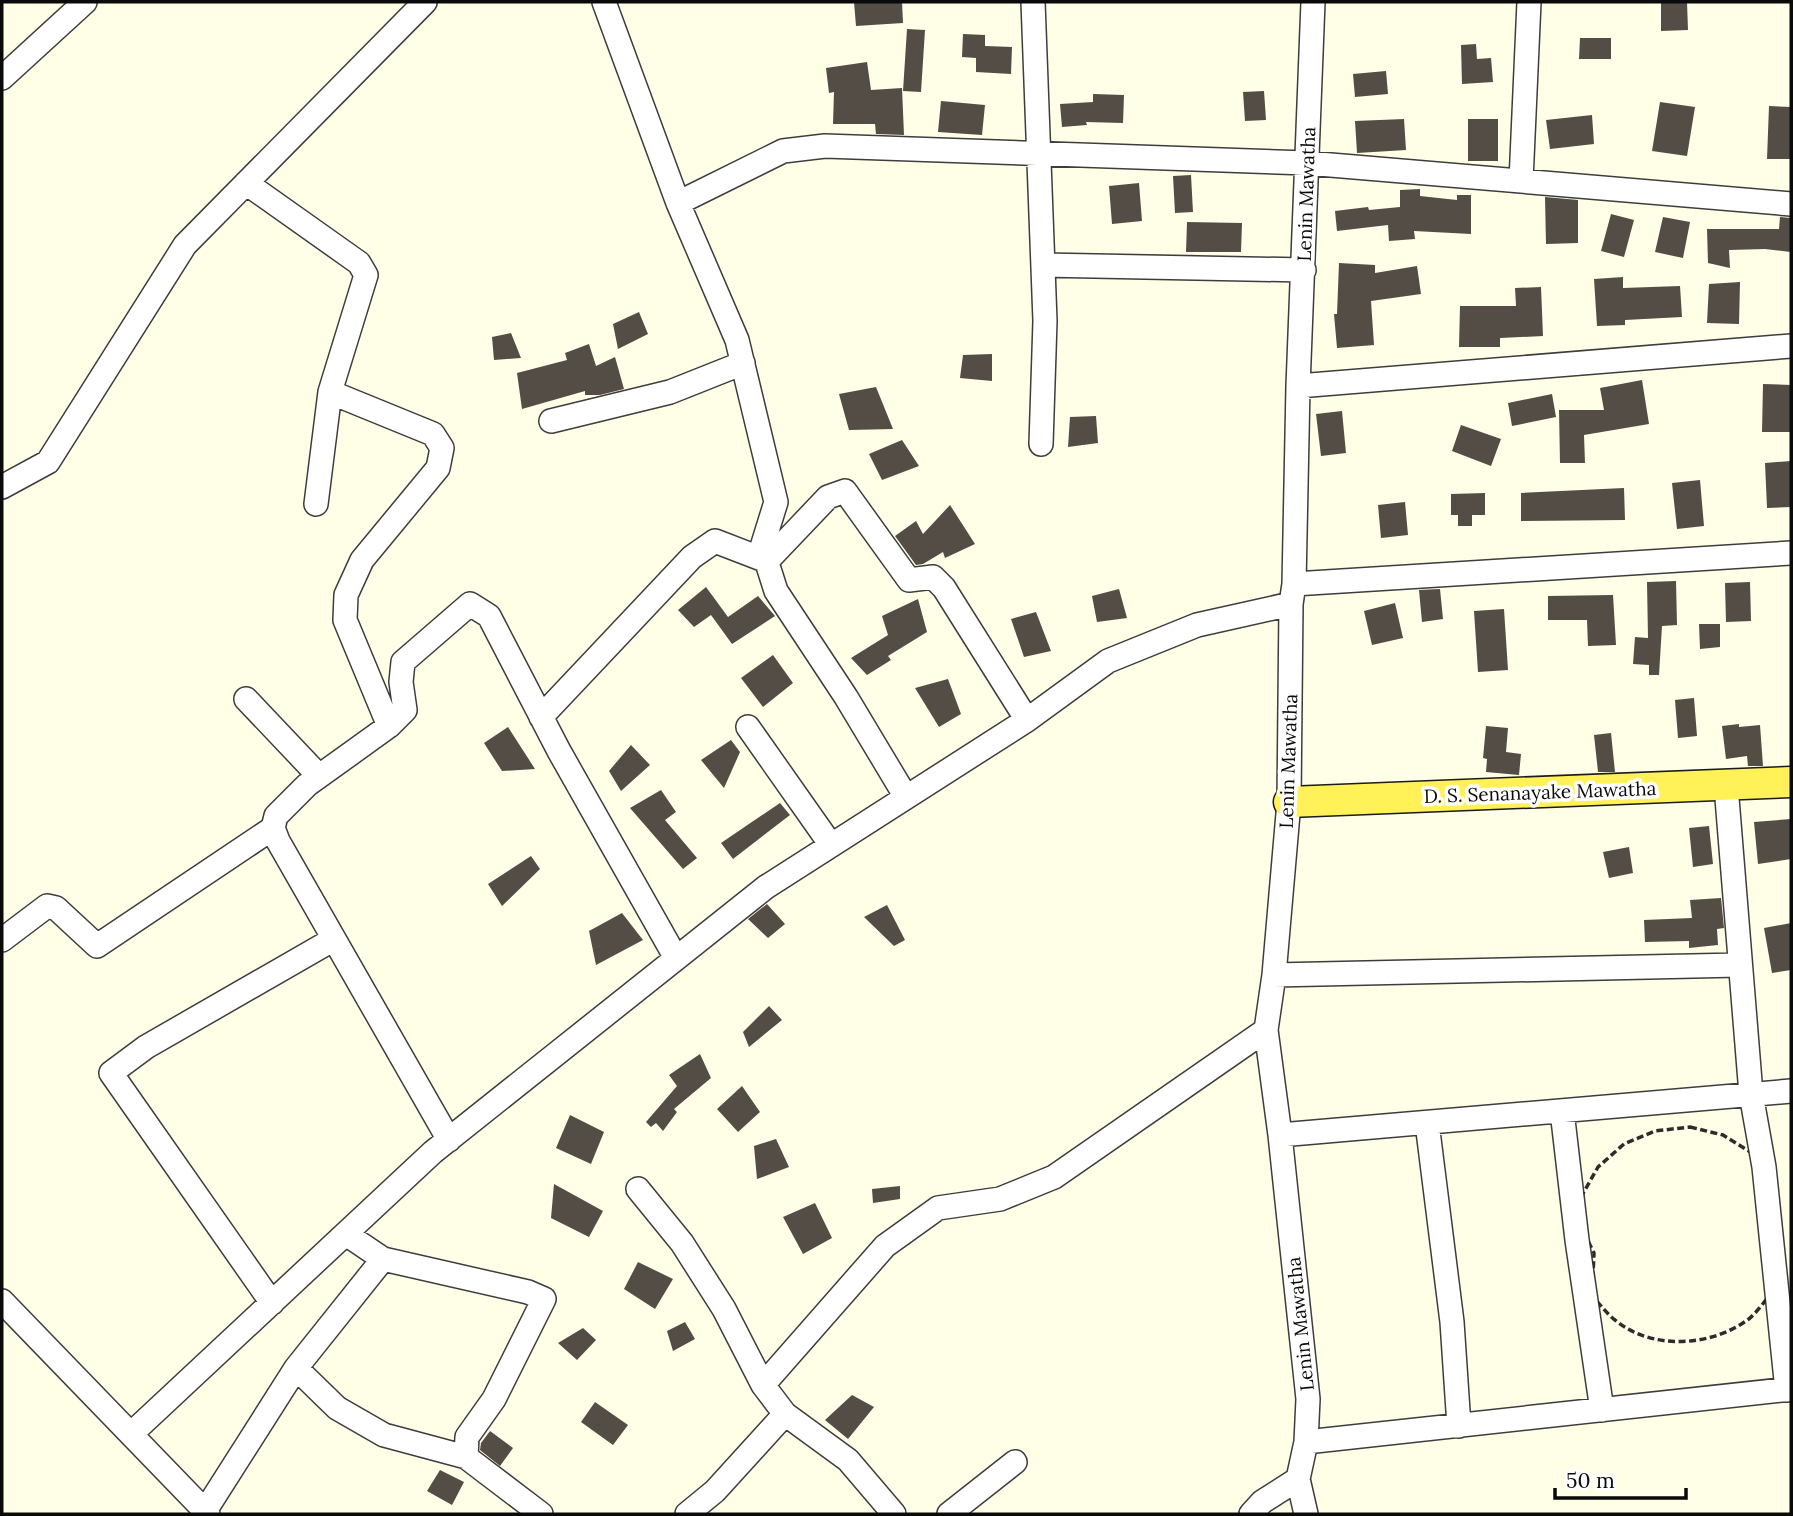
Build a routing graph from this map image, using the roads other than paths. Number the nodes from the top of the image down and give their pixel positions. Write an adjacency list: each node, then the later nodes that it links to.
1 (85, 2): 7 (street)
2 (425, 2): 11 (street)
3 (604, 2): 12 (street)
4 (1033, 2): 8 (street)
5 (1312, 2): 9 (street, Lenin Mawatha)
6 (1529, 2): 10 (street)
7 (2, 78)
8 (1039, 155): 9 (street); 12 (street); 14 (street)
9 (1307, 163): 10 (street); 15 (street, Lenin Mawatha)
10 (1521, 181): 13 (street)
11 (246, 183): 19 (street); 22 (street)
12 (678, 203): 17 (street)
13 (1791, 204)
14 (1043, 265): 15 (street); 21 (street)
15 (1304, 270): 18 (street, Lenin Mawatha)
16 (1791, 346): 18 (street)
17 (743, 363): 20 (street); 25 (street)
18 (1298, 386): 26 (street, Lenin Mawatha)
19 (330, 392): 23 (street); 30 (street)
20 (551, 421)
21 (1041, 444)
22 (2, 487)
23 (316, 504)
24 (1791, 553): 26 (street)
25 (767, 561): 28 (street); 29 (street); 35 (street)
26 (1292, 594): 29 (street); 36 (street, Lenin Mawatha)
27 (246, 699): 32 (street)
28 (541, 717): 30 (street); 41 (street)
29 (1027, 720): 35 (street)
30 (389, 726): 32 (street)
31 (748, 727): 38 (street)
32 (319, 776): 37 (street)
33 (1791, 782): 34 (main road, D. S. Senanayake Mawatha)
34 (1726, 786): 36 (main road, D. S. Senanayake Mawatha); 42 (street)
35 (906, 797): 38 (street)
36 (1289, 802): 43 (street, Lenin Mawatha)
37 (272, 828): 39 (street); 40 (street)
38 (831, 845): 41 (street)
39 (334, 939): 50 (street); 56 (street)
40 (2, 940)
41 (676, 958): 50 (street)
42 (1739, 965): 43 (street); 46 (street)
43 (1274, 975): 44 (street, Lenin Mawatha)
44 (1266, 1030): 49 (street, Lenin Mawatha); 58 (street)
45 (1791, 1091): 46 (street)
46 (1751, 1094): 47 (street); 53 (street)
47 (1562, 1111): 48 (street); 60 (street)
48 (1427, 1123): 49 (street); 62 (street)
49 (1280, 1135): 64 (street, Lenin Mawatha)
50 (449, 1140): 52 (street)
51 (638, 1189): 58 (street)
52 (346, 1234): 54 (street); 56 (street)
53 (1782, 1244): 59 (street)
54 (383, 1259): 57 (street); 65 (street)
55 (2, 1301): 63 (street)
56 (272, 1303): 63 (street)
57 (296, 1368): 65 (street); 68 (street)
58 (763, 1385): 61 (street)
59 (1789, 1390): 60 (street)
60 (1602, 1410): 62 (street)
61 (785, 1415): 70 (street); 71 (street)
62 (1460, 1426): 64 (street)
63 (131, 1434): 68 (street)
64 (1306, 1442): 67 (street, Lenin Mawatha)
65 (466, 1457): 69 (street)
66 (1015, 1462): 72 (street)
67 (1298, 1479): 73 (street); 74 (street, Lenin Mawatha)
68 (207, 1513)
69 (541, 1514)
70 (687, 1514)
71 (894, 1514)
72 (949, 1514)
73 (1251, 1514)
74 (1306, 1514)

